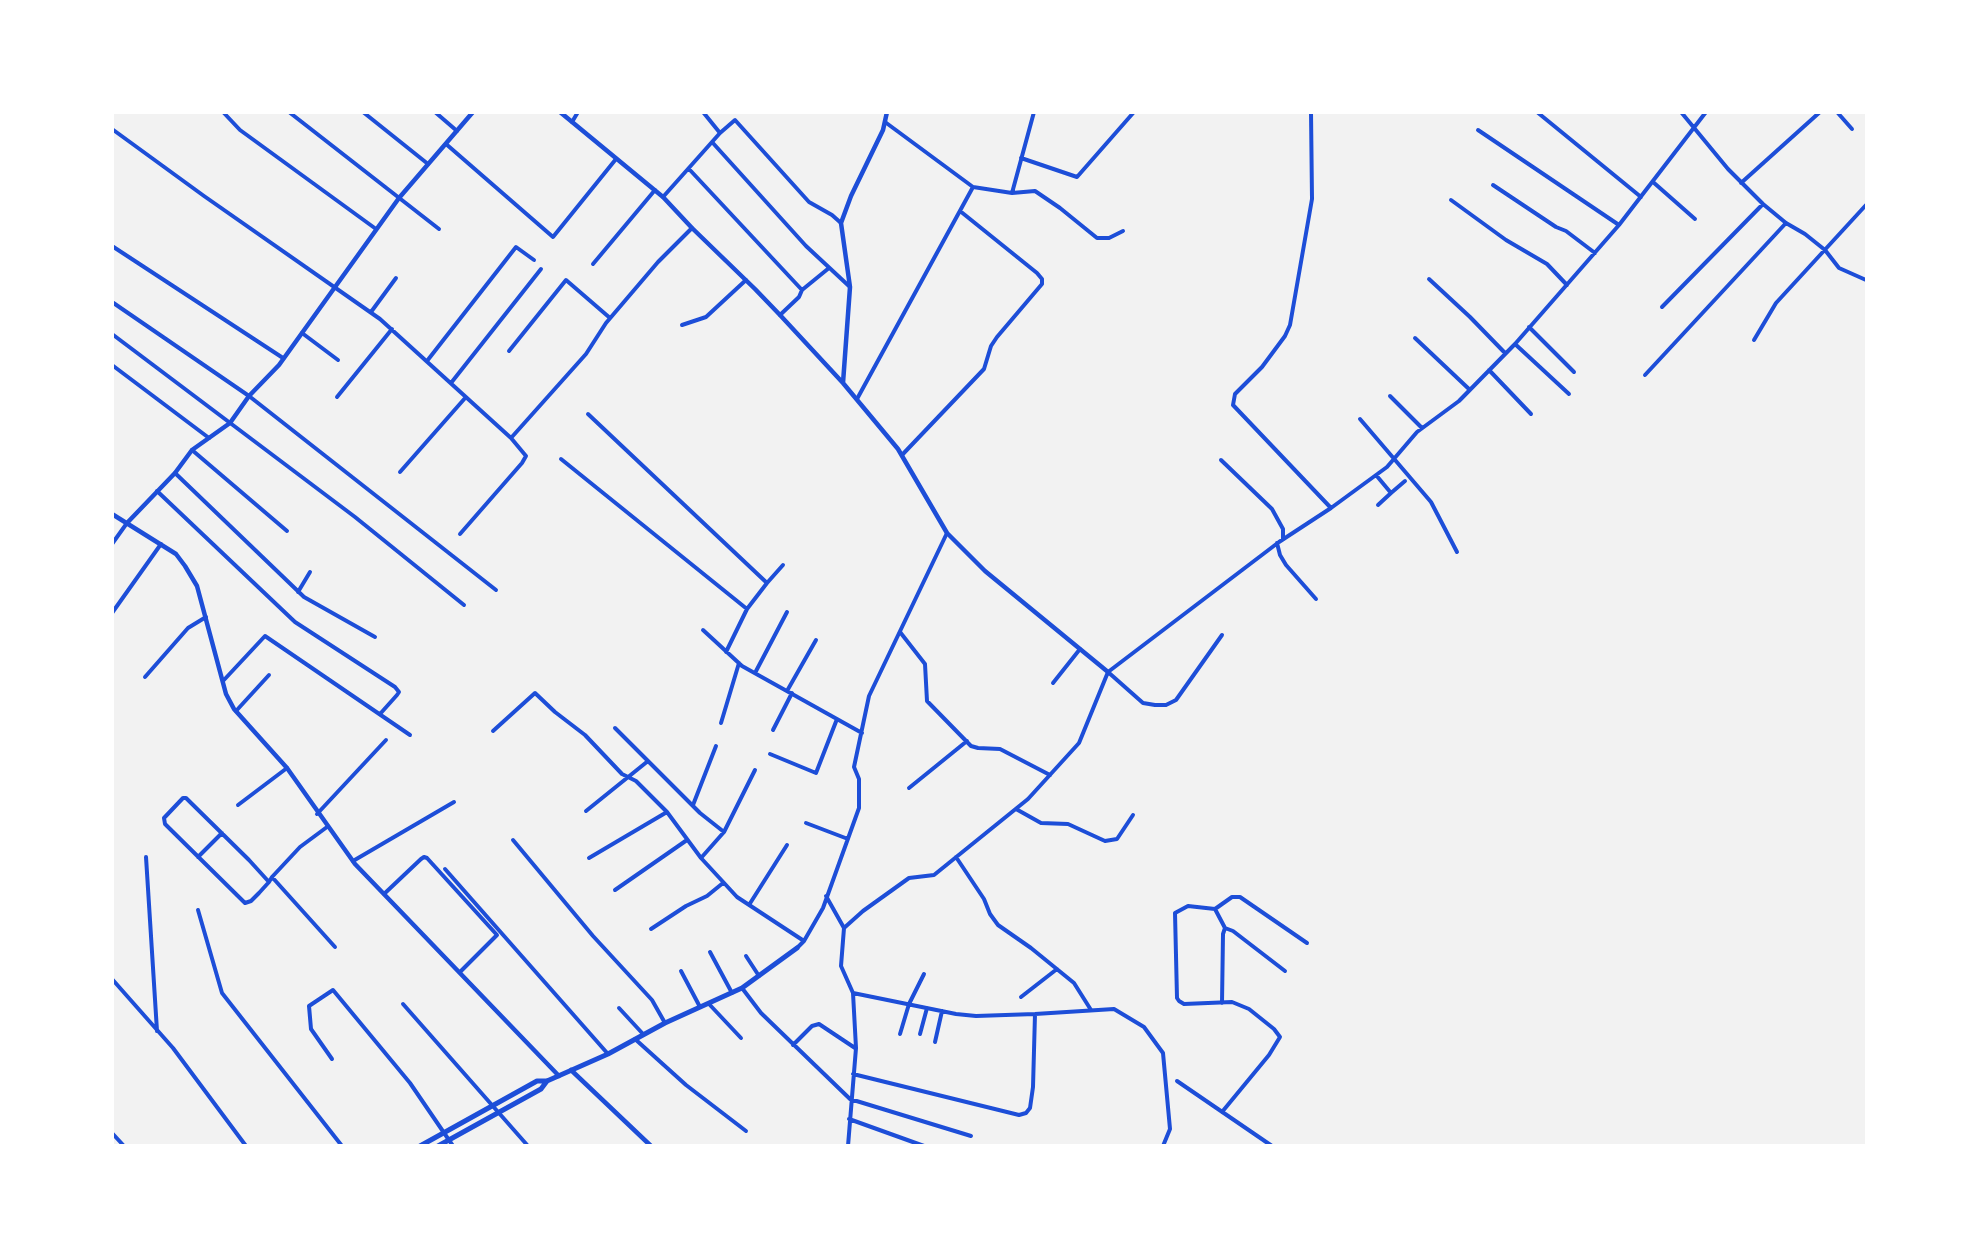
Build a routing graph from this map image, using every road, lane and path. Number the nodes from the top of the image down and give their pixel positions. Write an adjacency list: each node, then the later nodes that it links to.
1 (223, 112): 50 (street)
2 (289, 112): 39 (street)
3 (363, 112): 30 (street)
4 (436, 112): 24 (street)
5 (473, 112): 24 (street)
6 (560, 112): 18 (street)
7 (578, 112): 18 (street)
8 (703, 112): 25 (street)
9 (888, 112): 19 (street)
10 (1034, 112): 28 (street)
11 (1134, 112): 28 (street)
12 (1311, 112): 118 (street)
13 (1537, 112): 40 (street)
14 (1681, 112): 20 (street)
15 (1706, 112): 20 (street)
16 (1820, 112): 33 (street)
17 (1837, 112): 23 (street)
18 (572, 122): 29 (street)
19 (885, 122): 35 (street); 46 (street)
20 (1694, 128): 32 (street); 33 (street)
21 (112, 129): 65 (street)
22 (1478, 130): 48 (street)
23 (1852, 130)
24 (457, 131): 27 (street)
25 (720, 132): 26 (street); 46 (street)
26 (712, 142): 31 (street); 58 (street)
27 (446, 144): 29 (street); 30 (street)
28 (1021, 158): 37 (street)
29 (616, 159): 36 (street)
30 (428, 164): 39 (street)
31 (689, 169): 38 (street); 67 (street)
32 (1653, 182): 40 (street); 45 (street)
33 (1742, 183): 42 (street)
34 (1493, 185): 55 (street)
35 (973, 187): 37 (street); 44 (street)
36 (655, 190): 38 (street); 57 (street)
37 (1012, 193): 52 (street)
38 (663, 197): 49 (street)
39 (399, 198): 50 (street); 51 (street)
40 (1641, 198): 48 (street)
41 (1451, 200): 64 (street)
42 (1763, 204): 47 (street); 69 (street)
43 (1866, 205): 54 (street)
44 (960, 211): 98 (street); 107 (street)
45 (1695, 219)
46 (841, 223): 66 (street)
47 (1786, 223): 54 (street); 89 (street)
48 (1619, 225): 55 (street)
49 (692, 228): 62 (street); 72 (street)
50 (376, 229): 65 (street)
51 (439, 229)
52 (1123, 232)
53 (112, 246): 83 (street)
54 (1825, 250): 63 (street); 79 (street)
55 (1595, 252): 64 (street)
56 (534, 260): 85 (street)
57 (593, 264)
58 (829, 268): 66 (street); 67 (street)
59 (541, 269): 90 (street)
60 (396, 278): 70 (street)
61 (1429, 279): 82 (street)
62 (746, 280): 71 (street); 73 (street)
63 (1866, 280)
64 (1567, 285): 74 (street)
65 (335, 286): 70 (street); 76 (street)
66 (850, 286): 91 (street)
67 (802, 290): 71 (street)
68 (112, 302): 94 (street)
69 (1662, 307)
70 (371, 312): 75 (street)
71 (780, 315): 91 (street)
72 (610, 318): 81 (street); 105 (street)
73 (682, 325)
74 (1529, 328): 80 (street); 88 (street)
75 (392, 329): 85 (street); 96 (street)
76 (302, 333): 83 (street); 84 (street)
77 (112, 334): 102 (street)
78 (1415, 338): 92 (street)
79 (1754, 340)
80 (1515, 344): 82 (street); 93 (street)
81 (509, 351)
82 (1505, 354): 87 (street)
83 (284, 358): 94 (street)
84 (338, 360)
85 (427, 361): 90 (street)
86 (112, 365): 104 (street)
87 (1489, 370): 92 (street); 100 (street)
88 (1574, 372)
89 (1645, 375)
90 (451, 383): 97 (street)
91 (843, 383): 98 (street)
92 (1470, 390): 103 (street)
93 (1569, 394)
94 (249, 396): 102 (street); 132 (street)
95 (1390, 396): 103 (street)
96 (337, 397)
97 (466, 397): 105 (street); 111 (street)
98 (856, 399): 107 (street)
99 (588, 414): 131 (street)
100 (1530, 414)
101 (1360, 419): 109 (street)
102 (230, 423): 104 (street); 135 (street)
103 (1422, 428): 109 (street)
104 (209, 438): 106 (street)
105 (511, 438): 123 (street)
106 (192, 450): 112 (street); 121 (street)
107 (902, 454): 122 (street)
108 (561, 459): 136 (street)
109 (1394, 459): 113 (street); 128 (street)
110 (1220, 460): 124 (street)
111 (400, 472)
112 (175, 473): 115 (street); 133 (street)
113 (1376, 475): 116 (street); 118 (street)
114 (1405, 481): 116 (street)
115 (158, 491): 120 (street); 157 (street)
116 (1391, 493): 117 (street)
117 (1378, 505)
118 (1331, 508): 124 (street)
119 (112, 514): 120 (street)
120 (127, 523): 126 (street); 127 (street)
121 (288, 531)
122 (947, 533): 141 (street); 145 (street)
123 (460, 534)
124 (1283, 539): 125 (street)
125 (1277, 543): 134 (street); 148 (street)
126 (112, 544)
127 (161, 544): 138 (street); 139 (street)
128 (1457, 552)
129 (782, 564): 131 (street)
130 (310, 572): 133 (street)
131 (767, 583): 136 (street)
132 (496, 590)
133 (298, 592): 143 (street)
134 (1316, 599)
135 (464, 605)
136 (748, 609): 146 (street)
137 (787, 612): 149 (street)
138 (112, 613)
139 (206, 617): 151 (street); 152 (street)
140 (704, 630): 146 (street)
141 (900, 632): 163 (street); 166 (street)
142 (1222, 635): 148 (street)
143 (375, 637)
144 (816, 640): 154 (street)
145 (1080, 649): 148 (street); 153 (street)
146 (726, 652): 147 (street)
147 (738, 663): 149 (street); 159 (street)
148 (1108, 672): 172 (street)
149 (755, 673): 154 (street)
150 (269, 675): 156 (street)
151 (145, 677)
152 (222, 682): 156 (street); 157 (street)
153 (1053, 683)
154 (787, 691): 155 (street)
155 (792, 693): 158 (street); 161 (street)
156 (236, 711): 170 (street)
157 (380, 714): 164 (street)
158 (837, 720): 163 (street); 168 (street)
159 (721, 723)
160 (615, 728): 169 (street)
161 (773, 730)
162 (493, 731): 173 (street)
163 (862, 733): 187 (street)
164 (410, 735)
165 (386, 740): 181 (street)
166 (967, 741): 172 (street); 174 (street)
167 (716, 746): 177 (street)
168 (770, 754)
169 (648, 761): 173 (street); 177 (street)
170 (286, 768): 176 (street); 181 (street)
171 (755, 770): 185 (street)
172 (1050, 775): 178 (street)
173 (626, 777): 179 (street); 180 (street)
174 (909, 788)
175 (454, 802): 196 (street)
176 (238, 805)
177 (694, 805): 185 (street)
178 (1016, 809): 182 (street); 192 (street)
179 (586, 811)
180 (667, 812): 189 (street); 194 (street)
181 (318, 814): 184 (street)
182 (1133, 815)
183 (806, 823): 187 (street)
184 (327, 827): 196 (street); 198 (street)
185 (724, 832): 195 (street)
186 (222, 833): 191 (street); 191 (street); 199 (street)
187 (848, 839): 203 (street)
188 (513, 840): 237 (street)
189 (687, 840): 195 (street); 201 (street)
190 (787, 845): 204 (street)
191 (198, 857): 199 (street)
192 (956, 857): 207 (street); 216 (street)
193 (146, 858): 238 (street)
194 (589, 858)
195 (701, 858): 200 (street)
196 (353, 861): 202 (street)
197 (445, 869): 247 (street)
198 (272, 877): 199 (street); 212 (street)
199 (268, 882)
200 (723, 882): 204 (street); 209 (street)
201 (616, 890)
202 (384, 894): 219 (street); 219 (street)
203 (826, 896): 207 (street); 210 (street)
204 (749, 905): 210 (street)
205 (1215, 909): 208 (street); 211 (street); 227 (street)
206 (198, 910): 266 (street)
207 (844, 928): 225 (street)
208 (1225, 928): 218 (street); 227 (street)
209 (651, 929)
210 (804, 941): 213 (street)
211 (1307, 943)
212 (335, 947)
213 (797, 948): 221 (main road)
214 (710, 952): 224 (street)
215 (746, 956): 221 (street)
216 (1057, 969): 226 (street); 234 (street)
217 (681, 971): 231 (street)
218 (1285, 971)
219 (460, 972): 251 (street)
220 (924, 974): 230 (street)
221 (759, 976): 223 (main road)
222 (112, 979): 238 (street)
223 (742, 988): 224 (main road); 245 (street)
224 (732, 993): 229 (main road)
225 (853, 993): 230 (street); 246 (street)
226 (1021, 997)
227 (1222, 1003): 257 (street)
228 (403, 1004): 255 (street)
229 (709, 1004): 231 (main road); 242 (street)
230 (909, 1004): 233 (street); 240 (street)
231 (700, 1007): 237 (main road)
232 (619, 1008): 239 (street)
233 (927, 1008): 235 (street); 241 (street)
234 (1091, 1010): 236 (street); 274 (street)
235 (942, 1011): 236 (street); 244 (street)
236 (1035, 1014): 250 (street)
237 (665, 1023): 239 (main road)
238 (158, 1031): 265 (street)
239 (643, 1034): 243 (main road)
240 (900, 1034)
241 (920, 1034)
242 (741, 1038)
243 (636, 1039): 247 (main road); 259 (street)
244 (935, 1042)
245 (793, 1045): 246 (street); 254 (street)
246 (856, 1048): 250 (street)
247 (608, 1054): 249 (main road)
248 (332, 1059): 260 (street)
249 (571, 1070): 251 (main road); 271 (street)
250 (853, 1074): 254 (street)
251 (559, 1076): 253 (main road)
252 (1177, 1080): 257 (street)
253 (547, 1081): 255 (main road); 256 (main road)
254 (850, 1100): 258 (street); 262 (street)
255 (494, 1105): 256 (street); 260 (main road)
256 (499, 1112): 263 (main road); 270 (street)
257 (1222, 1112): 275 (street)
258 (849, 1119): 272 (street); 273 (street)
259 (746, 1131)
260 (444, 1132): 263 (street); 267 (main road)
261 (112, 1133): 264 (street)
262 (971, 1136)
263 (448, 1140): 268 (main road); 269 (street)
264 (124, 1146)
265 (246, 1146)
266 (342, 1146)
267 (420, 1146)
268 (438, 1146)
269 (453, 1146)
270 (528, 1146)
271 (651, 1146)
272 (848, 1146)
273 (924, 1146)
274 (1163, 1146)
275 (1272, 1146)

